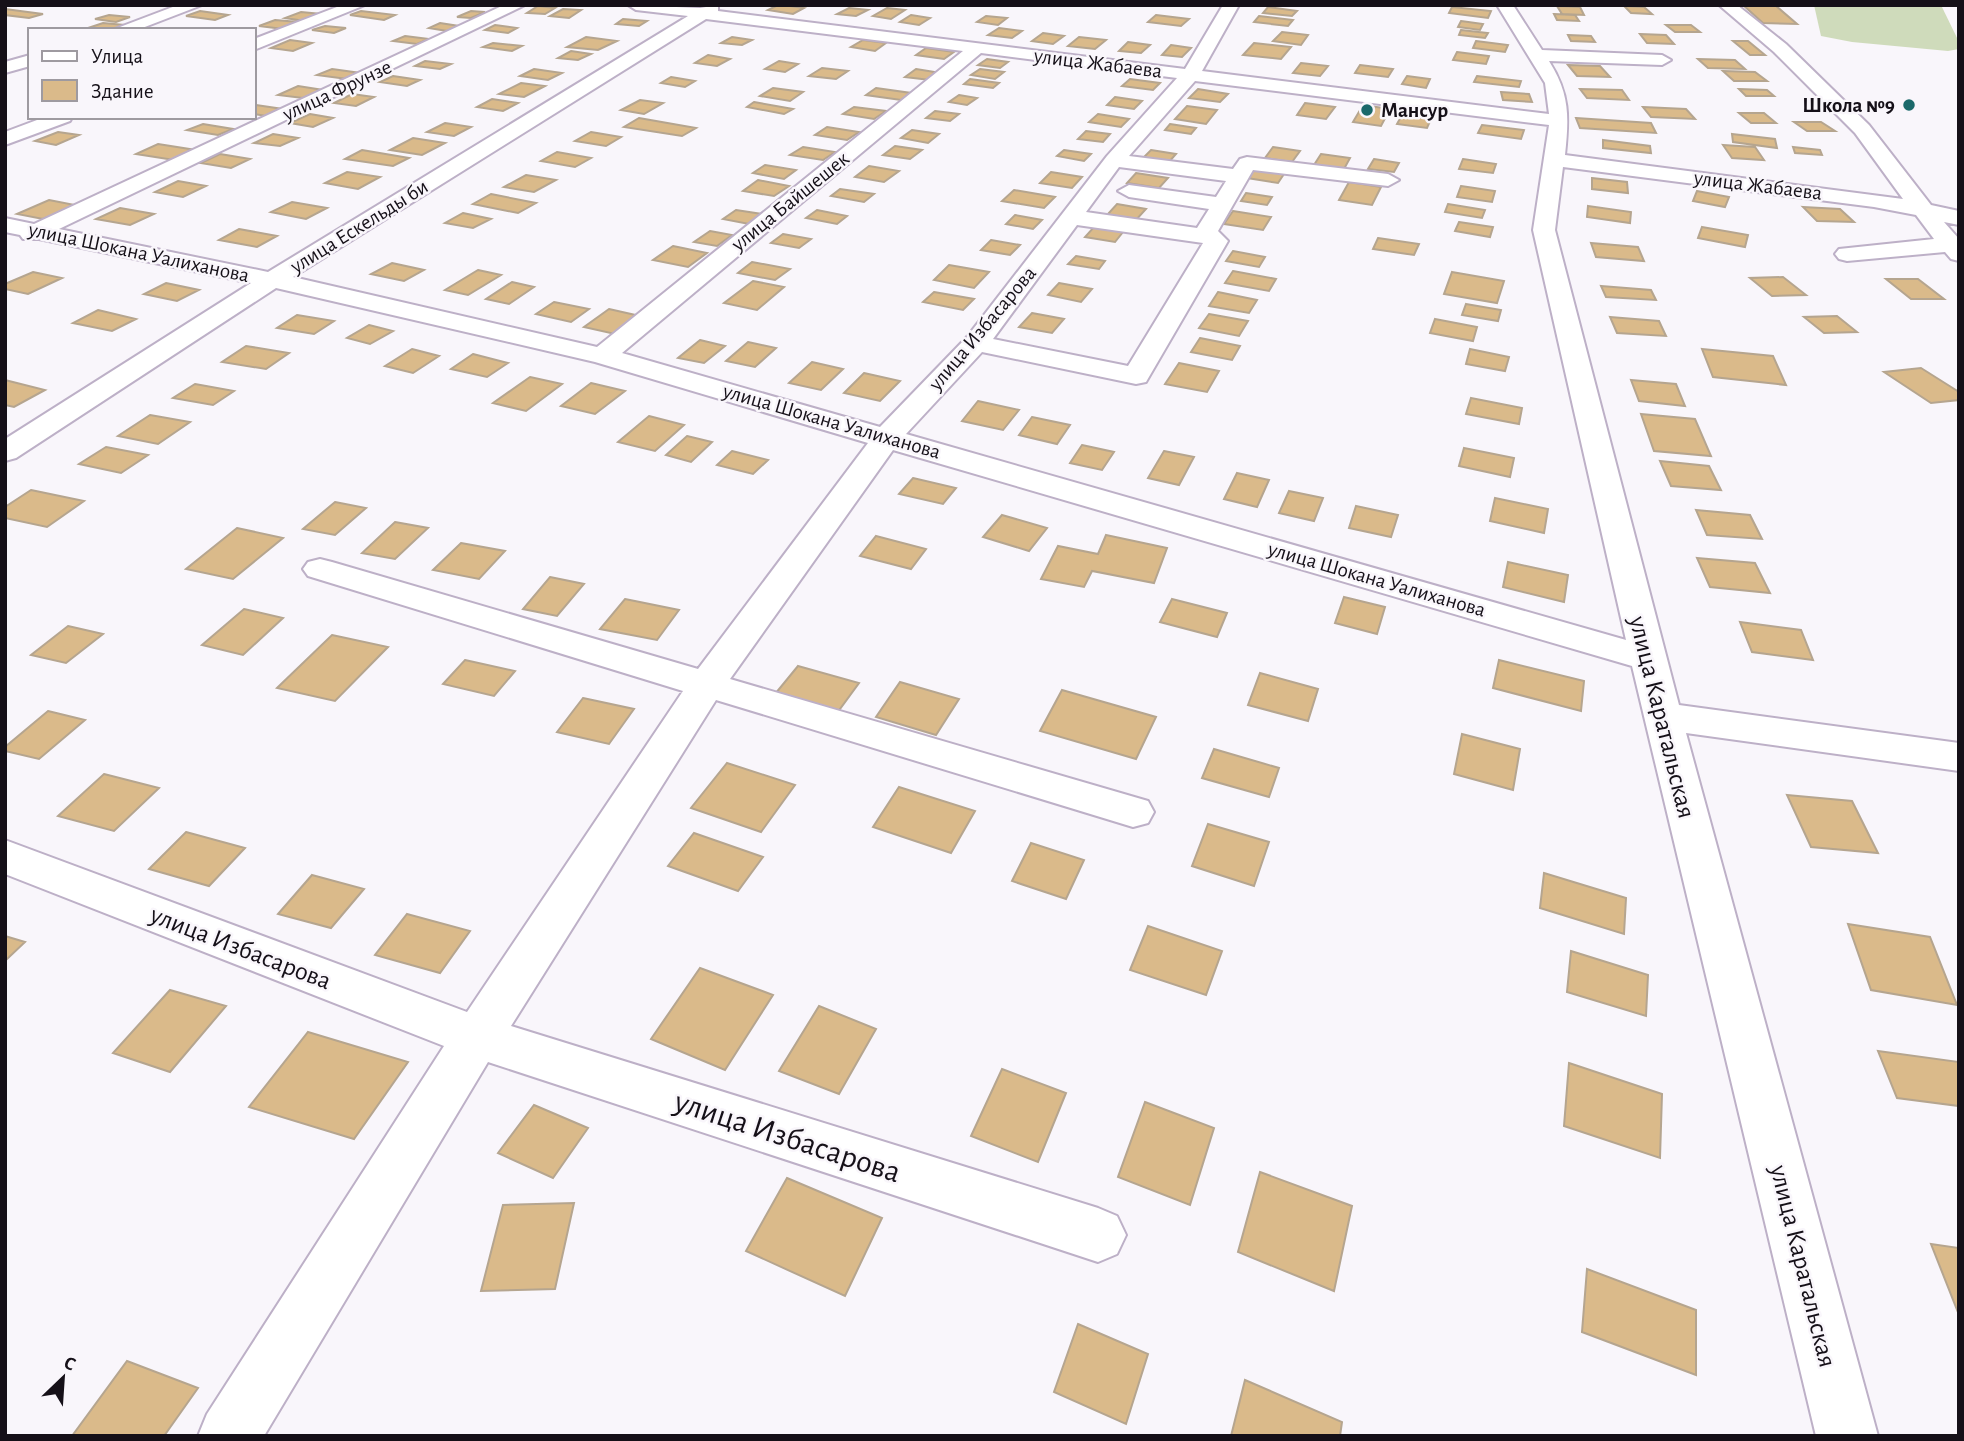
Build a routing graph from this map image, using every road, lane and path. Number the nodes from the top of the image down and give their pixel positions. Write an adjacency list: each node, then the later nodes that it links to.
1 (194, 5): 9 (street)
2 (357, 5): 10 (street)
3 (517, 5): 29 (street, улица Фрунзе)
4 (636, 5): 8 (street, улица Жабаева)
5 (1231, 5): 16 (street, улица Избасарова)
6 (1505, 5): 12 (street, улица Каратальская)
7 (1727, 5): 25 (street)
8 (711, 9): 11 (street, улица Жабаева); 34 (street, улица Ескельды би)
9 (126, 28)
10 (256, 44)
11 (979, 47): 16 (street, улица Жабаева); 36 (street, улица Байшешек)
12 (1537, 55): 13 (street); 18 (street, улица Каратальская)
13 (1661, 60)
14 (28, 61): 15 (street)
15 (5, 68)
16 (1191, 75): 18 (street, улица Жабаева); 21 (street, улица Избасарова)
17 (58, 119): 19 (street)
18 (1559, 121): 20 (street, улица Каратальская)
19 (5, 139)
20 (1556, 160): 25 (street, улица Жабаева); 40 (street, улица Каратальская)
21 (1121, 175): 22 (street); 24 (street); 26 (street, улица Избасарова)
22 (1240, 176): 23 (street); 24 (street)
23 (1388, 180)
24 (1222, 204): 30 (street)
25 (1924, 211): 27 (street, улица Жабаева); 32 (street)
26 (1071, 217): 30 (street); 35 (street, улица Избасарова)
27 (1959, 218)
28 (5, 225): 29 (street, улица Шокана Уалиханова)
29 (37, 231): 31 (street, улица Фрунзе); 34 (street, улица Шокана Уалиханова)
30 (1211, 237): 35 (street)
31 (5, 246)
32 (1955, 249): 33 (street)
33 (1847, 254)
34 (272, 280): 36 (street, улица Шокана Уалиханова); 38 (street, улица Ескельды би)
35 (976, 342): 37 (street, улица Избасарова)
36 (602, 356): 37 (street, улица Шокана Уалиханова)
37 (888, 436): 40 (street, улица Шокана Уалиханова); 41 (street, улица Избасарова)
38 (5, 452)
39 (320, 569): 41 (street)
40 (1648, 659): 42 (street, улица Каратальская)
41 (707, 684): 44 (street); 46 (street, улица Избасарова)
42 (1663, 716): 43 (street); 49 (street, улица Каратальская)
43 (1959, 757)
44 (1133, 812)
45 (5, 856): 46 (street, улица Избасарова)
46 (477, 1037): 47 (street, улица Избасарова); 48 (street, улица Избасарова)
47 (1098, 1235)
48 (229, 1436)
49 (1847, 1436)

